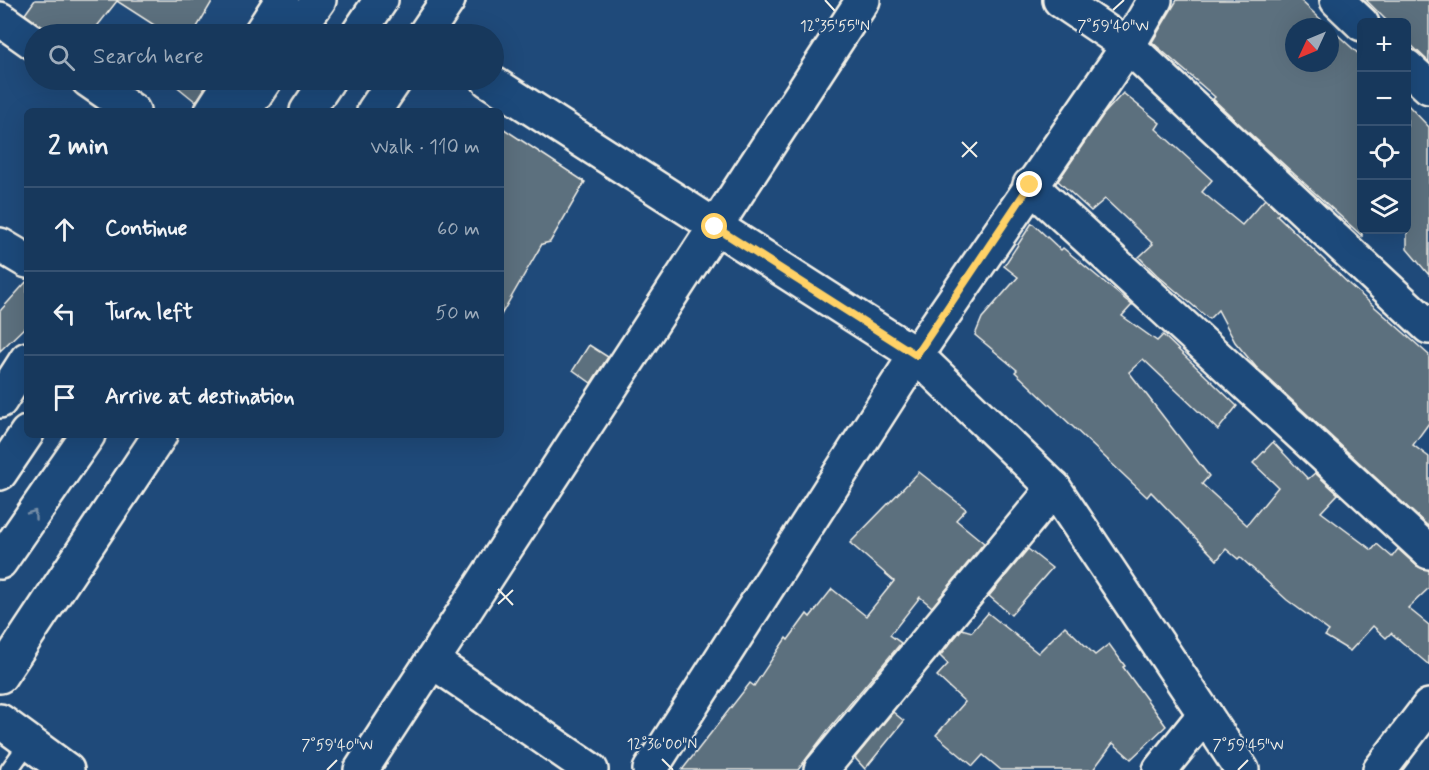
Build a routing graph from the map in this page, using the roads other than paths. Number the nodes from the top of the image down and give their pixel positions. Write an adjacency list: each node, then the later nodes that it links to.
1 (282, 0): 11 (main road)
2 (319, 0): 12 (main road)
3 (381, 0): 13 (main road)
4 (448, 0): 14 (main road)
5 (863, 0): 31 (main road)
6 (1060, 0): 16 (main road)
7 (1155, 0): 16 (main road)
8 (1336, 0): 10 (main road)
9 (0, 19): 15 (main road)
10 (1357, 19)
11 (267, 24)
12 (302, 24)
13 (365, 24)
14 (432, 24)
15 (24, 36)
16 (1128, 45): 30 (main road); 34 (main road)
17 (1411, 70): 18 (main road)
18 (1429, 87)
19 (103, 90): 25 (main road)
20 (226, 90): 26 (main road)
21 (258, 90): 27 (main road)
22 (321, 90): 28 (main road)
23 (388, 90): 29 (main road)
24 (503, 90): 31 (main road)
25 (129, 108)
26 (214, 108)
27 (246, 108)
28 (309, 108)
29 (376, 108)
30 (1030, 185): 35 (main road); 43 (main road)
31 (715, 227): 35 (main road); 45 (main road)
32 (0, 245): 33 (main road)
33 (24, 259)
34 (1429, 327)
35 (916, 355): 42 (main road); 55 (main road)
36 (24, 364): 37 (main road)
37 (0, 400)
38 (24, 437): 41 (main road)
39 (86, 438): 44 (main road, one-way to 39)
40 (158, 438): 46 (main road)
41 (0, 473)
42 (1054, 488): 48 (main road); 56 (main road)
43 (1429, 552)
44 (0, 562)
45 (432, 661): 53 (main road); 54 (main road)
46 (0, 676)
47 (1429, 706): 59 (main road)
48 (1205, 714): 57 (main road); 58 (main road)
49 (0, 721): 50 (main road)
50 (29, 742): 51 (lane); 52 (main road)
51 (9, 770)
52 (67, 770)
53 (362, 770)
54 (591, 770)
55 (650, 770)
56 (821, 770)
57 (1160, 770)
58 (1242, 770)
59 (1380, 770)

